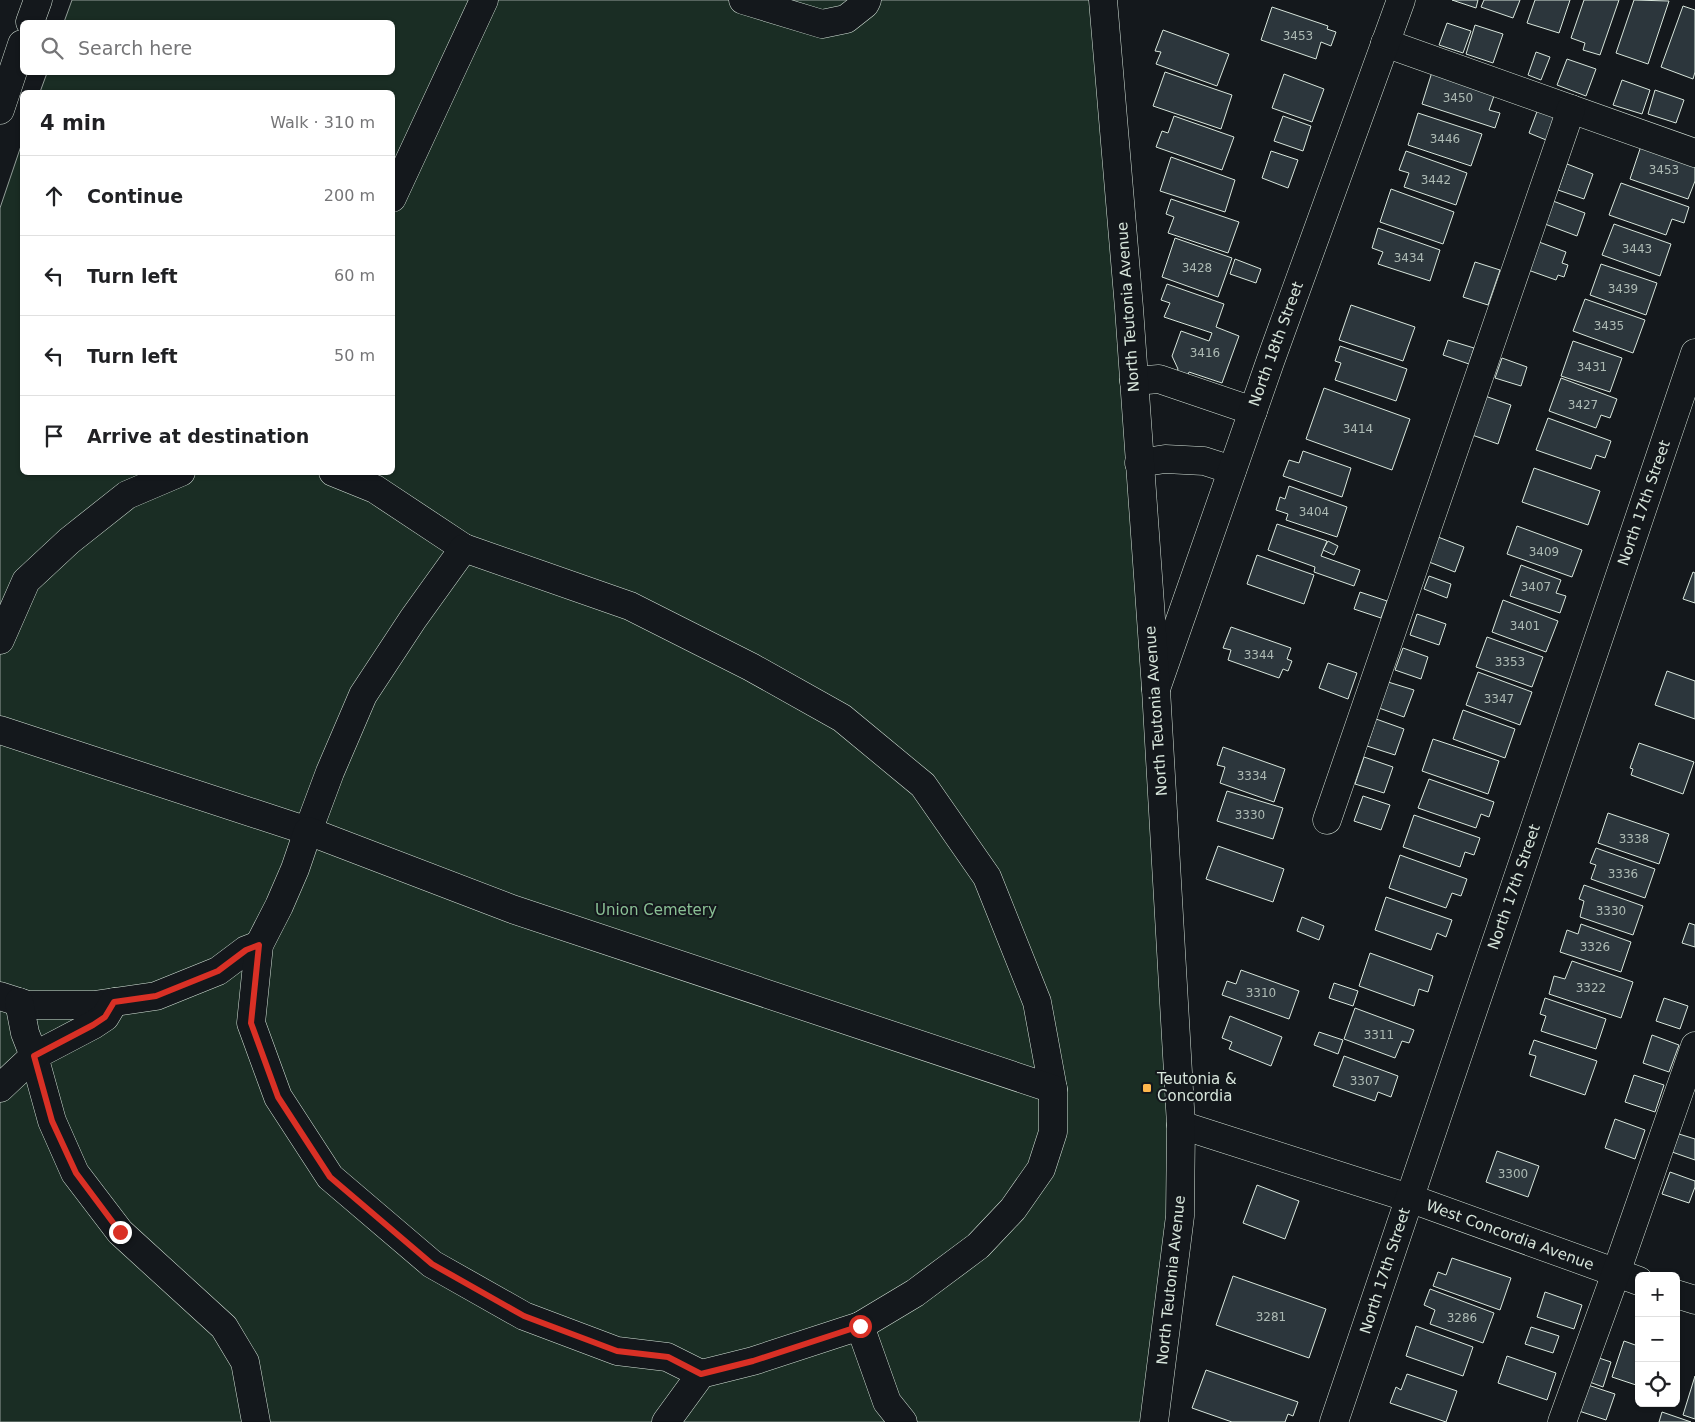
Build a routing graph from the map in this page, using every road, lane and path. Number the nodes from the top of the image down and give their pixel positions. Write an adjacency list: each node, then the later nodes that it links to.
1 (38, 0): 7 (street)
2 (484, 0): 13 (street)
3 (743, 0): 4 (street)
4 (867, 0)
5 (1103, 0): 15 (street, North Teutonia Avenue)
6 (1401, 0): 8 (street, North 18th Street)
7 (31, 20)
8 (1385, 43): 10 (street); 16 (street, North 18th Street)
9 (20, 50): 11 (street)
10 (1571, 109): 12 (street); 25 (street)
11 (0, 110)
12 (1695, 154)
13 (395, 192)
14 (1695, 353): 35 (street, North 17th Street)
15 (1134, 381): 16 (street); 17 (street, North Teutonia Avenue)
16 (1253, 411): 20 (street, North 18th Street)
17 (1139, 463): 20 (street); 23 (street, North Teutonia Avenue)
18 (174, 475): 22 (street)
19 (340, 475): 21 (street)
20 (1228, 480): 23 (street, North 18th Street)
21 (464, 548): 26 (street); 33 (street)
22 (0, 640)
23 (1156, 689): 34 (street, North Teutonia Avenue)
24 (0, 730): 26 (street)
25 (1327, 820)
26 (308, 831): 27 (street); 33 (street)
27 (259, 945): 29 (street); 40 (street)
28 (10, 999): 29 (street); 31 (street)
29 (114, 1002): 31 (street)
30 (1695, 1046): 36 (street)
31 (34, 1056): 32 (street); 41 (street)
32 (0, 1088)
33 (1053, 1089): 39 (street)
34 (1181, 1125): 35 (street, West Concordia Avenue); 44 (street, North Teutonia Avenue)
35 (1409, 1198): 36 (street, West Concordia Avenue); 45 (street, North 17th Street)
36 (1627, 1277): 46 (street)
37 (1680, 1295): 38 (street)
38 (1695, 1300)
39 (860, 1326): 40 (street); 43 (street)
40 (701, 1374): 42 (street)
41 (256, 1422)
42 (666, 1422)
43 (903, 1422)
44 (1154, 1422)
45 (1334, 1422)
46 (1562, 1422)

